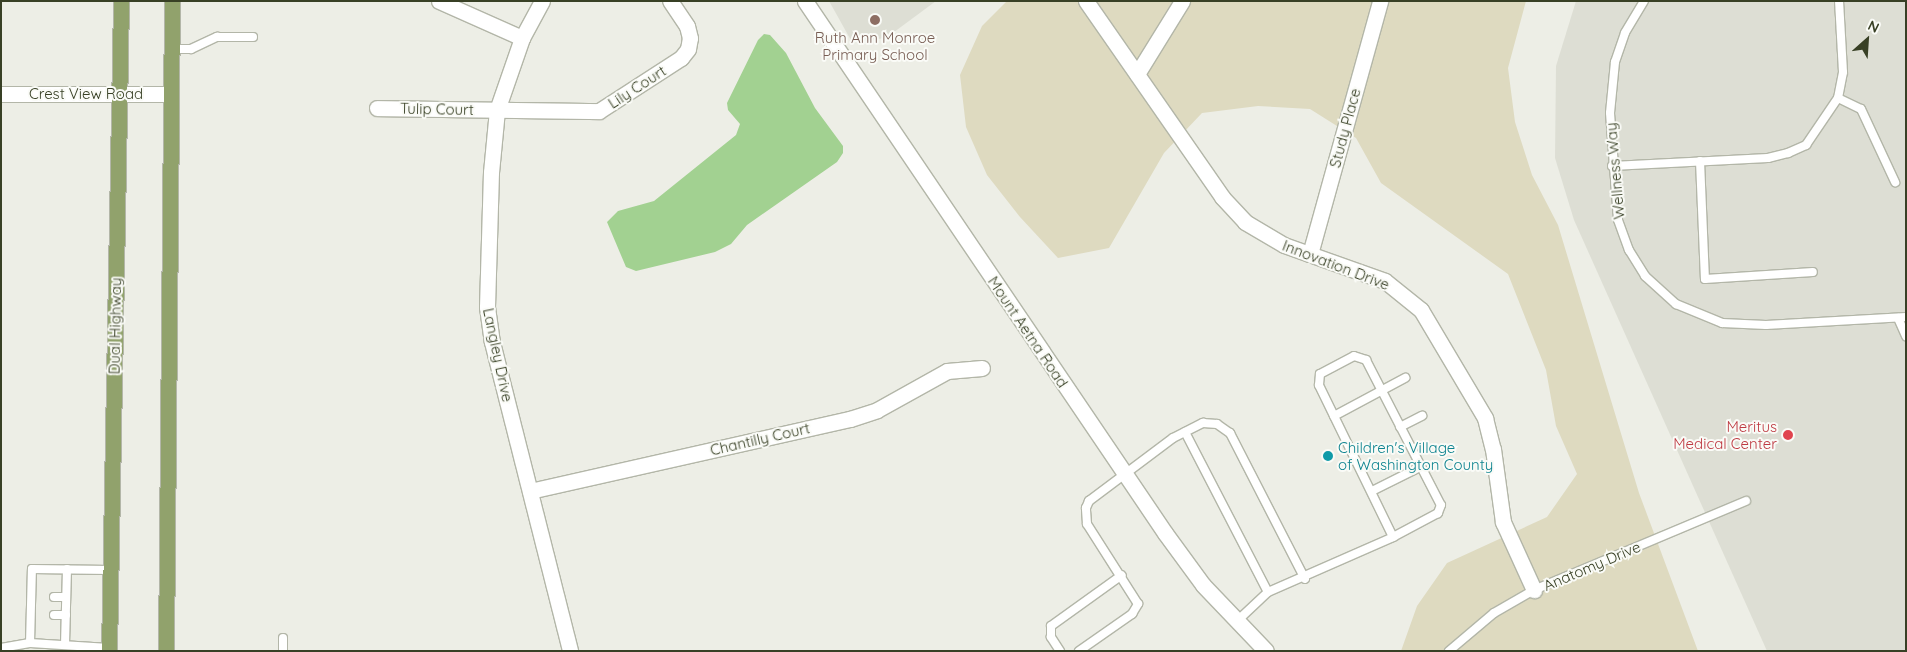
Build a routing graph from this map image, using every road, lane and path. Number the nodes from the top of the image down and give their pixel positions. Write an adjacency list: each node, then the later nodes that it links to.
1 (121, 1): 16 (main road, Dual Highway)
2 (172, 1): 14 (main road)
3 (439, 1): 13 (street)
4 (542, 1): 13 (street, Langley Drive)
5 (670, 1): 21 (street, Lily Court)
6 (805, 1): 37 (street, Mount Aetna Road)
7 (1086, 1): 15 (street, Innovation Drive)
8 (1182, 1): 15 (street)
9 (1380, 1): 25 (street, Study Place)
10 (1644, 1): 23 (lane, Wellness Way)
11 (1839, 1): 19 (lane)
12 (253, 37): 14 (lane)
13 (522, 38): 21 (street, Langley Drive)
14 (171, 49): 18 (main road)
15 (1136, 74): 25 (street, Innovation Drive)
16 (120, 93): 17 (street, Crest View Road); 18 (street, Crest View Road); 43 (main road, Dual Highway)
17 (1, 94)
18 (170, 94): 62 (main road)
19 (1838, 98): 22 (lane); 24 (lane)
20 (377, 108): 21 (street, Tulip Court)
21 (497, 110): 38 (street, Langley Drive)
22 (1700, 161): 23 (lane); 26 (lane)
23 (1612, 166): 27 (lane, Wellness Way)
24 (1895, 182)
25 (1310, 254): 46 (street, Innovation Drive)
26 (1813, 272)
27 (1902, 317): 28 (lane)
28 (1906, 336)
29 (982, 368): 38 (street, Chantilly Court)
30 (1405, 378): 31 (lane)
31 (1381, 391): 32 (lane); 32 (lane); 34 (lane)
32 (1334, 416): 39 (lane)
33 (1422, 416): 34 (lane)
34 (1400, 427): 36 (lane)
35 (1185, 432): 37 (lane); 45 (lane); 47 (lane)
36 (1420, 467): 39 (lane); 41 (lane)
37 (1124, 473): 44 (lane); 56 (street, Mount Aetna Road)
38 (530, 491): 64 (street, Langley Drive)
39 (1372, 491): 41 (lane)
40 (1746, 501): 46 (lane, Anatomy Drive)
41 (1393, 538): 45 (lane)
42 (67, 569): 43 (lane); 48 (lane); 51 (lane)
43 (110, 570): 61 (main road, Dual Highway)
44 (1122, 575): 65 (lane); 66 (lane)
45 (1305, 578): 47 (lane)
46 (1534, 590): 68 (lane, Anatomy Drive)
47 (1268, 592): 56 (lane)
48 (32, 596): 49 (lane); 52 (lane)
49 (41, 596)
50 (54, 597): 51 (lane)
51 (66, 597): 55 (lane)
52 (31, 614): 53 (lane); 58 (lane)
53 (41, 615)
54 (54, 615): 55 (lane)
55 (66, 615): 59 (lane)
56 (1236, 622): 67 (street, Mount Aetna Road)
57 (283, 638): 63 (lane)
58 (30, 643): 59 (lane); 60 (lane)
59 (65, 645): 61 (lane)
60 (1, 648)
61 (109, 649)
62 (166, 651)
63 (284, 651)
64 (570, 651)
65 (1060, 651)
66 (1079, 651)
67 (1266, 651)
68 (1449, 651)

